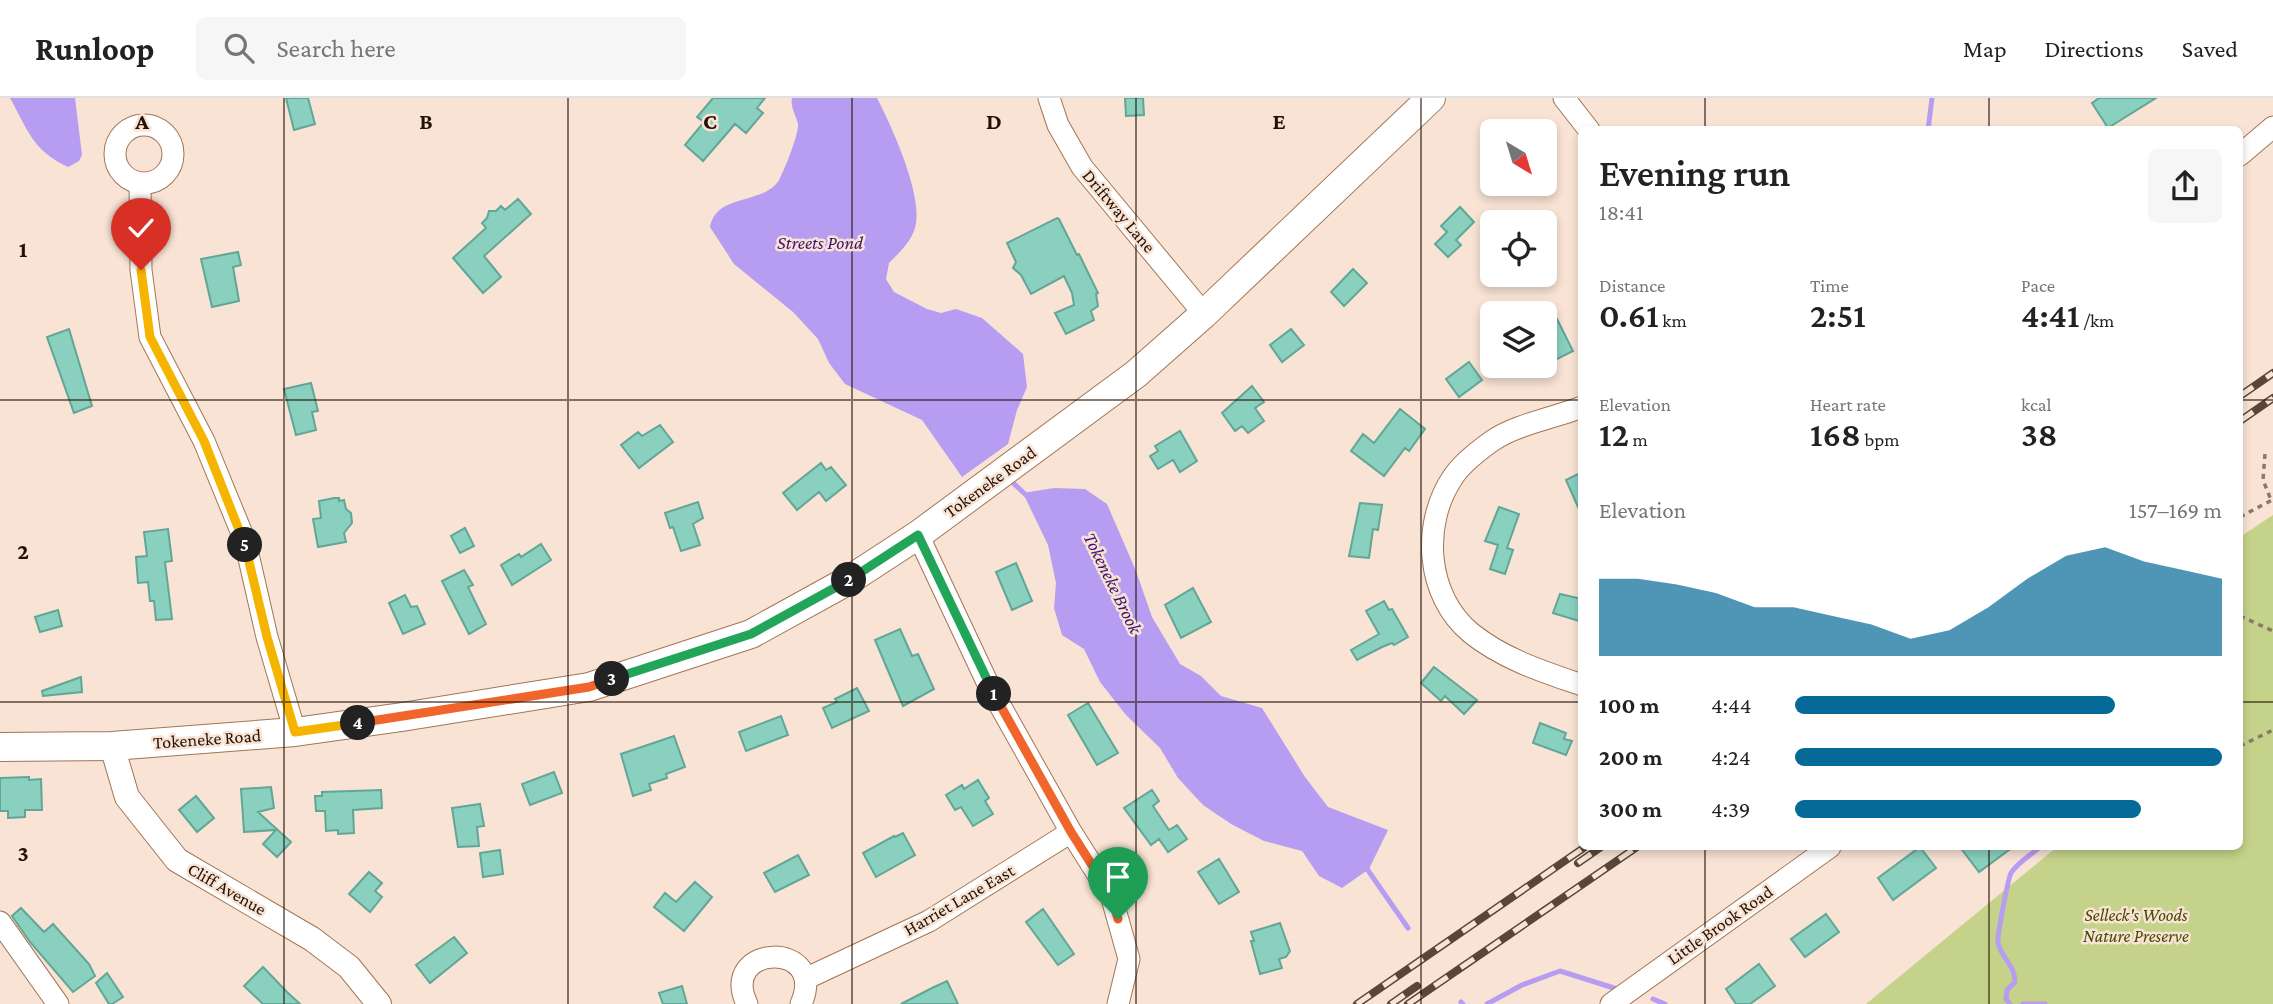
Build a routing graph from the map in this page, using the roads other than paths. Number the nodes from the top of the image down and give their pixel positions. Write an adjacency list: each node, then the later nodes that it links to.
1 (1049, 98): 8 (street, Driftway Lane)
2 (1431, 98): 8 (main road, Tokeneke Road)
3 (1564, 98): 4 (street)
4 (1586, 126)
5 (2273, 127): 6 (street)
6 (2243, 152)
7 (140, 183): 12 (street)
8 (1204, 314): 10 (main road, Tokeneke Road)
9 (1578, 408): 11 (street)
10 (918, 535): 12 (main road, Tokeneke Road); 15 (street)
11 (1578, 683)
12 (295, 732): 13 (main road, Tokeneke Road)
13 (112, 746): 14 (main road, Tokeneke Road); 20 (street, Cliff Avenue)
14 (0, 747)
15 (1071, 832): 18 (street, Harriet Lane East); 23 (street)
16 (1826, 850): 24 (street, Little Brook Road)
17 (0, 922): 19 (street)
18 (805, 979): 21 (street); 22 (street)
19 (58, 1004)
20 (379, 1004)
21 (747, 1004)
22 (801, 1004)
23 (1118, 1004)
24 (1611, 1004)

